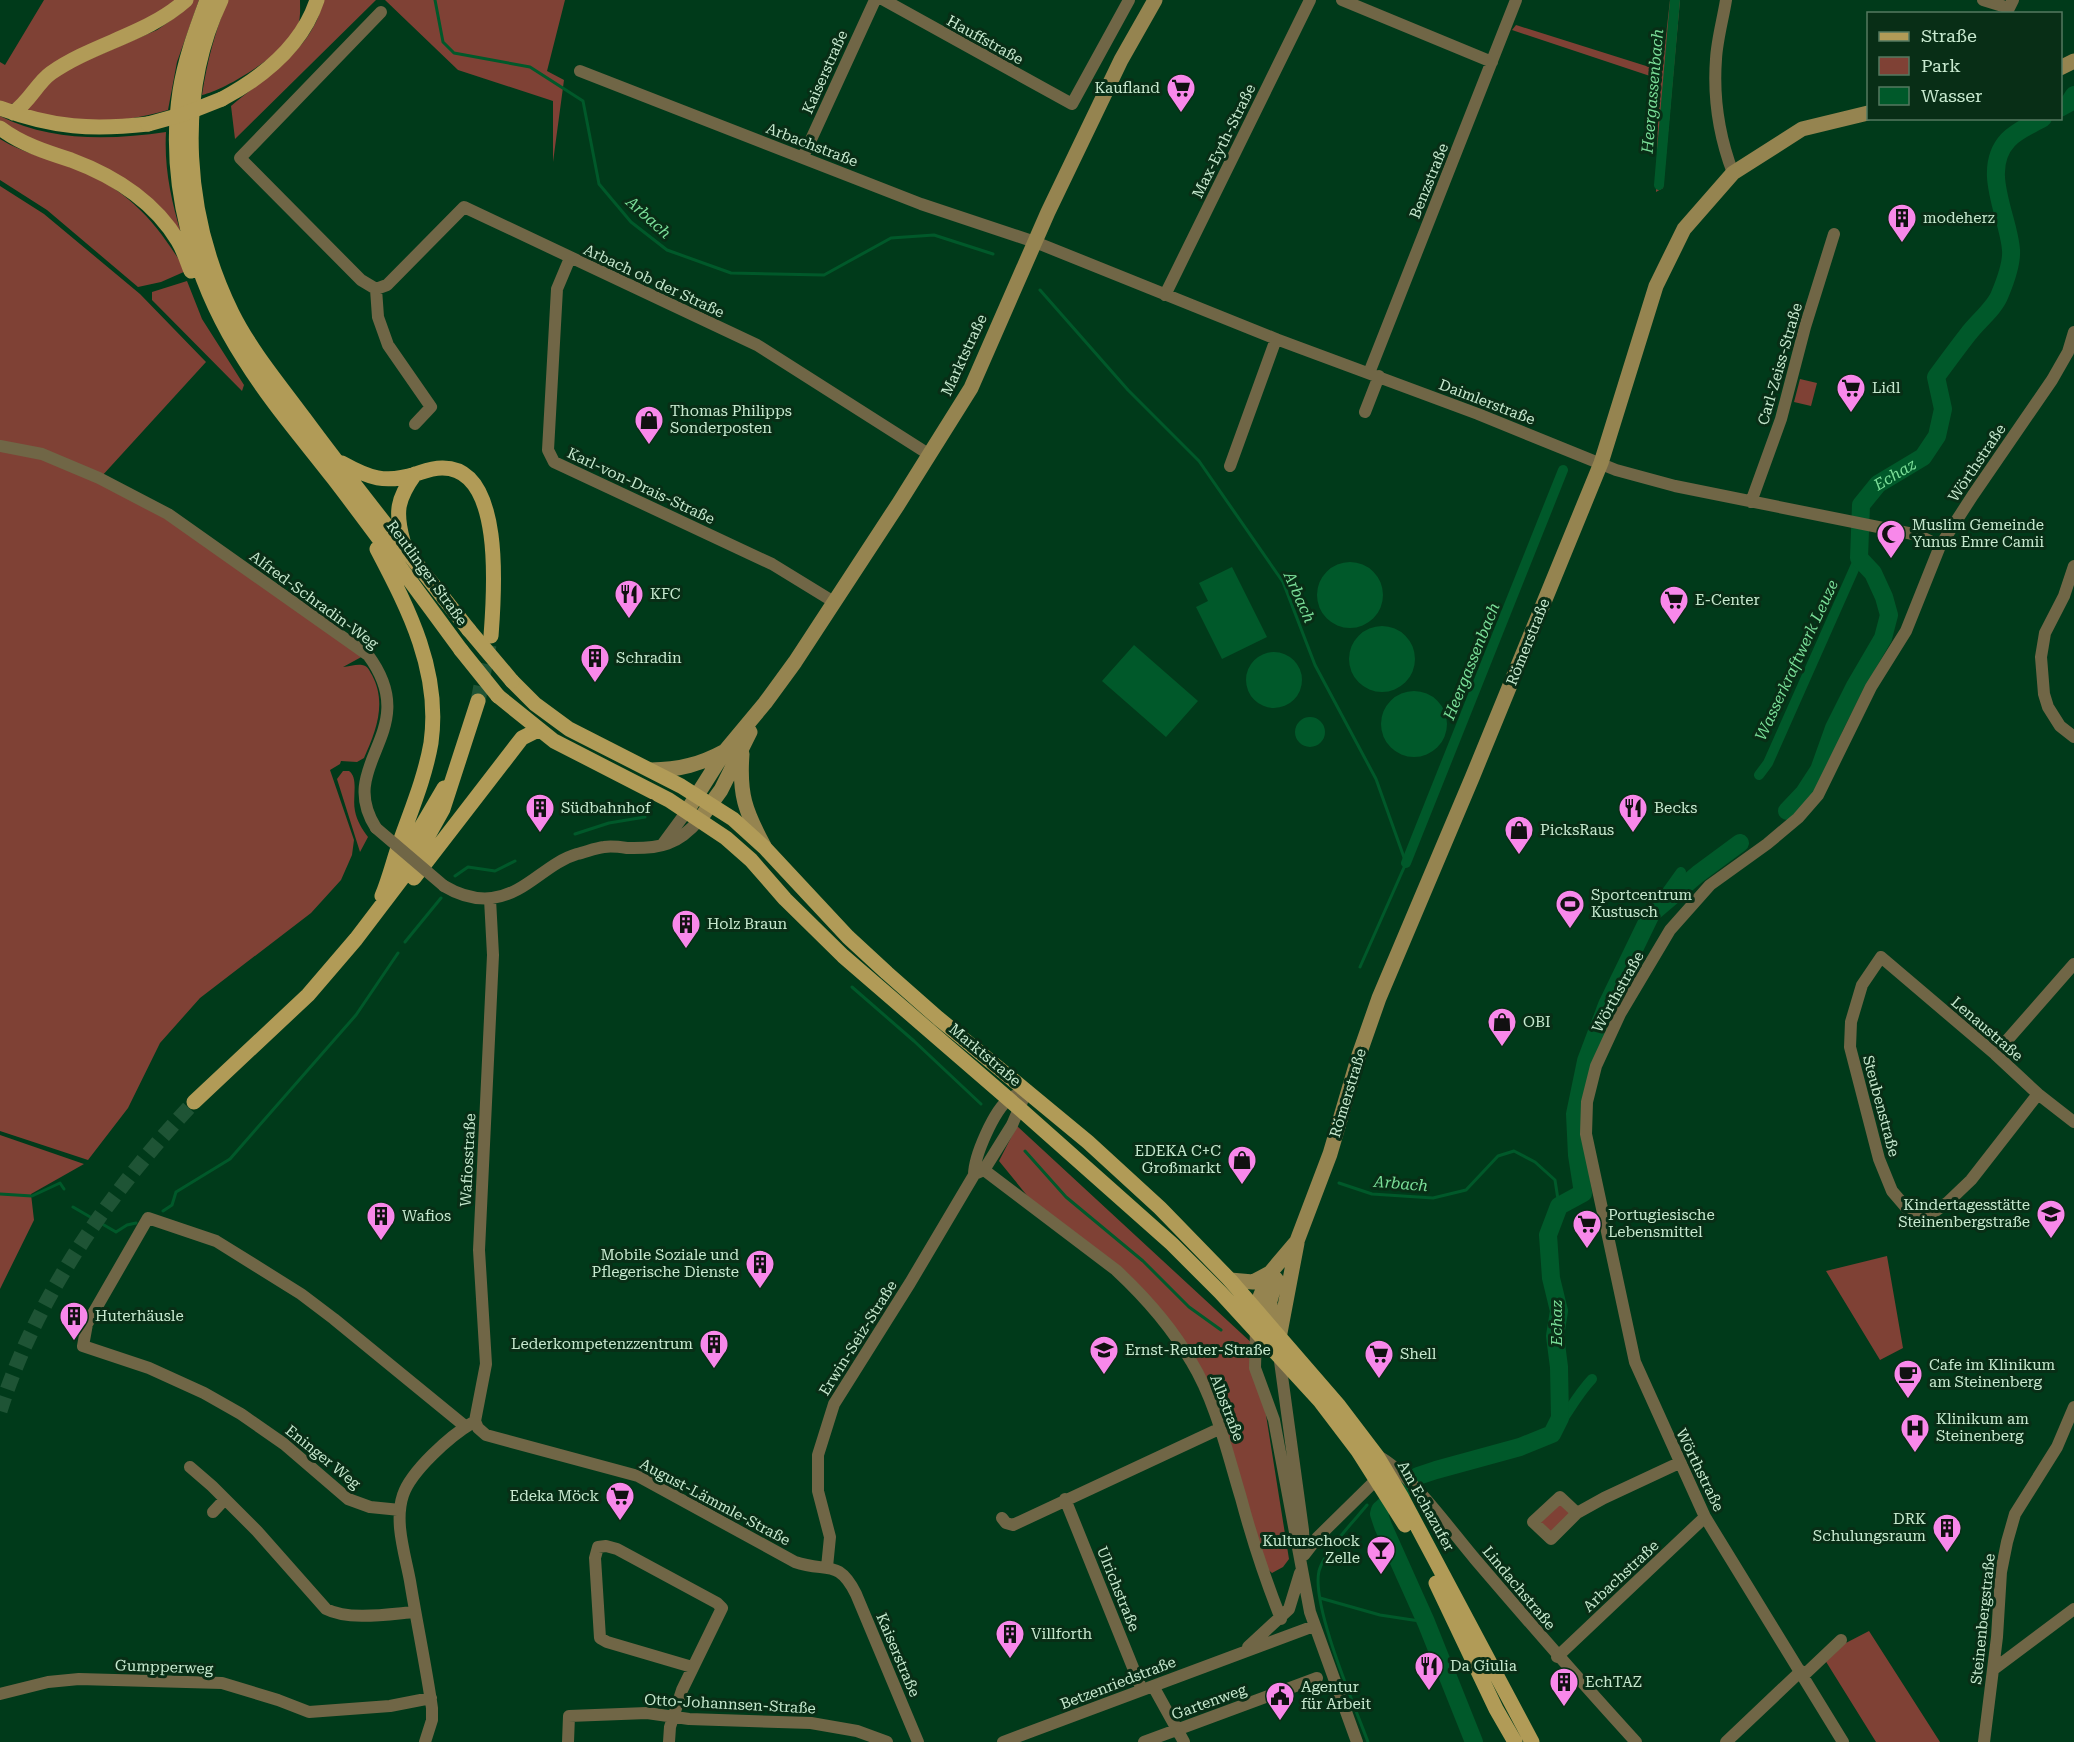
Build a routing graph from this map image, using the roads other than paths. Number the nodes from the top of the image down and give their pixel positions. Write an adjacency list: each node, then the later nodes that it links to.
1 (186, 0): 20 (main road)
2 (207, 0): 28 (main road)
3 (221, 0): 28 (main road)
4 (307, 0): 17 (main road)
5 (316, 0): 17 (main road)
6 (875, 0): 23 (street, Kaiserstraße)
7 (884, 0): 8 (street, Hauffstraße)
8 (1129, 0)
9 (1155, 0): 26 (main road, Marktstraße)
10 (1310, 0): 30 (street, Max-Eyth-Straße)
11 (1342, 0): 18 (street)
12 (1516, 0): 18 (street, Benzstraße)
13 (1726, 0): 24 (street)
14 (1983, 0): 15 (street)
15 (2013, 0)
16 (381, 12): 29 (street)
17 (310, 19): 20 (main road, bridge)
18 (1492, 62): 33 (street, Benzstraße)
19 (580, 71): 23 (street, Arbachstraße)
20 (6, 110)
21 (1867, 113): 24 (main road, Römerstraße)
22 (0, 128): 28 (main road)
23 (803, 157): 26 (street, Arbachstraße)
24 (1733, 173): 39 (main road, Römerstraße)
25 (1834, 234): 42 (street, Carl-Zeiss-Straße)
26 (1035, 242): 30 (street, Daimlerstraße); 37 (main road, Marktstraße)
27 (570, 258): 29 (street, Arbach ob der Straße); 37 (street, Arbach ob der Straße); 48 (street, Karl-von-Drais-Straße)
28 (213, 287): 38 (main road, Reutlinger Straße); 43 (main road, Reutlinger Straße)
29 (376, 289): 35 (street)
30 (1165, 295): 32 (street, Daimlerstraße)
31 (2074, 332): 44 (street, Wörthstraße)
32 (1276, 339): 33 (street, Daimlerstraße); 40 (street)
33 (1374, 374): 34 (street, Benzstraße); 39 (street, Daimlerstraße)
34 (1365, 412)
35 (415, 424)
36 (0, 446): 63 (street, Alfred-Schradin-Weg, bridge)
37 (930, 455): 48 (main road, Marktstraße)
38 (332, 456): 41 (main road); 45 (main road, Reutlinger Straße)
39 (1601, 464): 42 (street, Daimlerstraße); 74 (main road, Römerstraße)
40 (1230, 466)
41 (415, 474): 45 (main road); 49 (main road)
42 (1750, 502): 44 (street, Daimlerstraße)
43 (357, 509): 52 (main road, Reutlinger Straße, bridge); 62 (main road)
44 (1940, 546): 86 (street, Wörthstraße)
45 (405, 548): 57 (main road, Reutlinger Straße, bridge)
46 (2074, 566): 47 (street)
47 (2069, 595): 53 (street)
48 (834, 602): 51 (main road, Marktstraße)
49 (491, 636)
50 (478, 701): 56 (main road)
51 (765, 703): 54 (main road, Marktstraße); 55 (main road, Marktstraße)
52 (538, 730): 60 (main road, Reutlinger Straße); 64 (main road)
53 (2074, 737)
54 (743, 745): 59 (main road, Marktstraße); 61 (main road)
55 (726, 752): 57 (main road); 58 (main road, Marktstraße)
56 (457, 766): 62 (main road); 64 (main road)
57 (651, 770): 58 (main road, Reutlinger Straße)
58 (698, 796): 59 (main road, Marktstraße); 60 (main road)
59 (712, 805): 60 (main road); 61 (main road, Marktstraße)
60 (694, 815): 63 (street); 71 (main road, Marktstraße)
61 (765, 848): 68 (main road, Marktstraße)
62 (389, 880): 64 (main road)
63 (490, 899): 84 (street, Wafiosstraße)
64 (372, 918): 70 (main road)
65 (1881, 957): 67 (street, Lenaustraße); 69 (street, Steubenstraße)
66 (2074, 964): 67 (street)
67 (1995, 1054): 69 (street, Lenaustraße)
68 (1027, 1090): 71 (street, Erwin-Seiz-Straße); 77 (main road, Marktstraße)
69 (2038, 1094): 72 (street, Lenaustraße)
70 (194, 1102)
71 (1015, 1104): 73 (street, Erwin-Seiz-Straße); 73 (street, Erwin-Seiz-Straße); 80 (main road, Marktstraße)
72 (2074, 1122)
73 (979, 1172): 85 (street, Albstraße); 100 (street, Erwin-Seiz-Straße)
74 (1298, 1241): 75 (main road, Römerstraße); 79 (main road)
75 (1282, 1260): 76 (main road, Römerstraße); 80 (main road, Römerstraße)
76 (1270, 1273): 77 (main road); 78 (main road, Römerstraße)
77 (1230, 1280): 78 (main road, Marktstraße)
78 (1255, 1309): 80 (main road, Am Echazufer)
79 (1284, 1311): 80 (main road); 82 (main road)
80 (1271, 1340): 82 (main road, Am Echazufer); 88 (main road, Am Echazufer); 97 (street); 101 (street)
81 (83, 1346): 84 (street, August-Lämmle-Straße); 92 (street, Eninger Weg)
82 (1298, 1359): 88 (main road, Am Echazufer)
83 (2074, 1407): 112 (street, Steinenbergstraße)
84 (471, 1424): 92 (street); 100 (street, August-Lämmle-Straße)
85 (1221, 1428): 90 (street); 106 (street, Albstraße)
86 (1679, 1463): 94 (street); 95 (street, Wörthstraße)
87 (190, 1467): 89 (street)
88 (1388, 1480): 91 (main road, Am Echazufer); 98 (street); 110 (street, Lindachstraße)
89 (225, 1499): 93 (street); 104 (street)
90 (1065, 1499): 96 (street); 115 (street, Ulrichstraße)
91 (1397, 1501): 129 (main road, Am Echazufer); 130 (main road, Am Echazufer)
92 (400, 1510): 104 (street)
93 (213, 1512)
94 (1578, 1513)
95 (1705, 1517): 110 (street, Arbachstraße); 113 (street, Wörthstraße)
96 (1002, 1518)
97 (1303, 1530): 98 (street); 99 (street)
98 (1318, 1537): 99 (street)
99 (1304, 1555): 105 (street)
100 (826, 1567): 102 (street, August-Lämmle-Straße)
101 (1301, 1572): 105 (street); 106 (street)
102 (850, 1581): 124 (street, Kaiserstraße)
103 (2074, 1609): 112 (street)
104 (415, 1612): 117 (street)
105 (1310, 1612): 107 (street)
106 (1281, 1619): 109 (street, Betzenriedstraße)
107 (1314, 1626): 109 (street, Betzenriedstraße); 128 (street)
108 (1841, 1640): 113 (street)
109 (1243, 1652): 115 (street, Betzenriedstraße)
110 (1557, 1657): 131 (street, Lindachstraße)
111 (692, 1667): 111 (street); 118 (street)
112 (1994, 1669): 134 (street, Steinenbergstraße)
113 (1802, 1673): 132 (street); 133 (street, Wörthstraße)
114 (1317, 1678): 119 (street, Gartenweg)
115 (1148, 1688): 119 (street, Ulrichstraße); 125 (street, Betzenriedstraße)
116 (0, 1694): 117 (street, Gumpperweg)
117 (431, 1698): 120 (street)
118 (673, 1716): 121 (street, Otto-Johannsen-Straße); 122 (street); 123 (street, Otto-Johannsen-Straße)
119 (1177, 1730): 126 (street, Gartenweg); 127 (street, Ulrichstraße)
120 (425, 1742)
121 (568, 1742)
122 (669, 1742)
123 (887, 1742)
124 (918, 1742)
125 (1003, 1742)
126 (1144, 1742)
127 (1184, 1742)
128 (1357, 1742)
129 (1515, 1742)
130 (1532, 1742)
131 (1636, 1742)
132 (1726, 1742)
133 (1843, 1742)
134 (1984, 1742)

